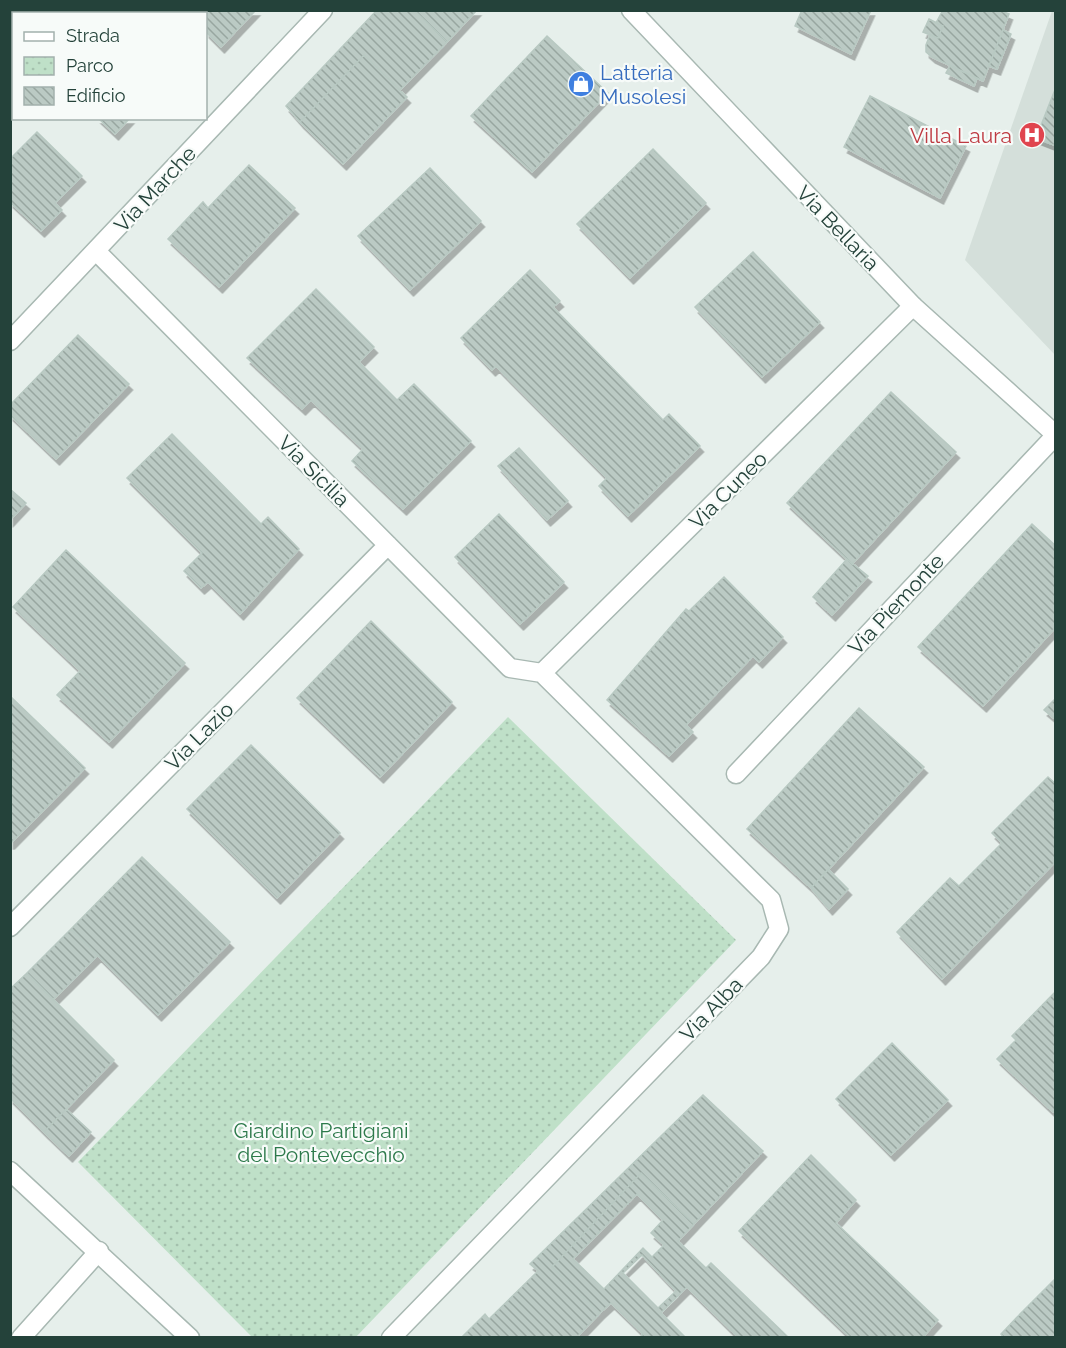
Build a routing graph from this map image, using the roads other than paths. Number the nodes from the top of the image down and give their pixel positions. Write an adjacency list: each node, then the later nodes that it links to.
1 (323, 10): 3 (street, Via Marche)
2 (631, 10): 4 (street, Via Bellaria)
3 (96, 251): 5 (street, Via Marche); 7 (street, Via Sicilia)
4 (914, 306): 6 (street, Via Bellaria); 8 (street, Via Cuneo)
5 (10, 341)
6 (1056, 435): 9 (street, Via Piemonte)
7 (388, 545): 8 (street, Via Sicilia); 10 (street, Via Lazio)
8 (542, 673): 15 (street, Via Alba)
9 (736, 774)
10 (10, 927)
11 (10, 1171): 12 (street)
12 (99, 1251): 13 (street); 14 (street)
13 (21, 1338)
14 (190, 1338)
15 (391, 1338)

